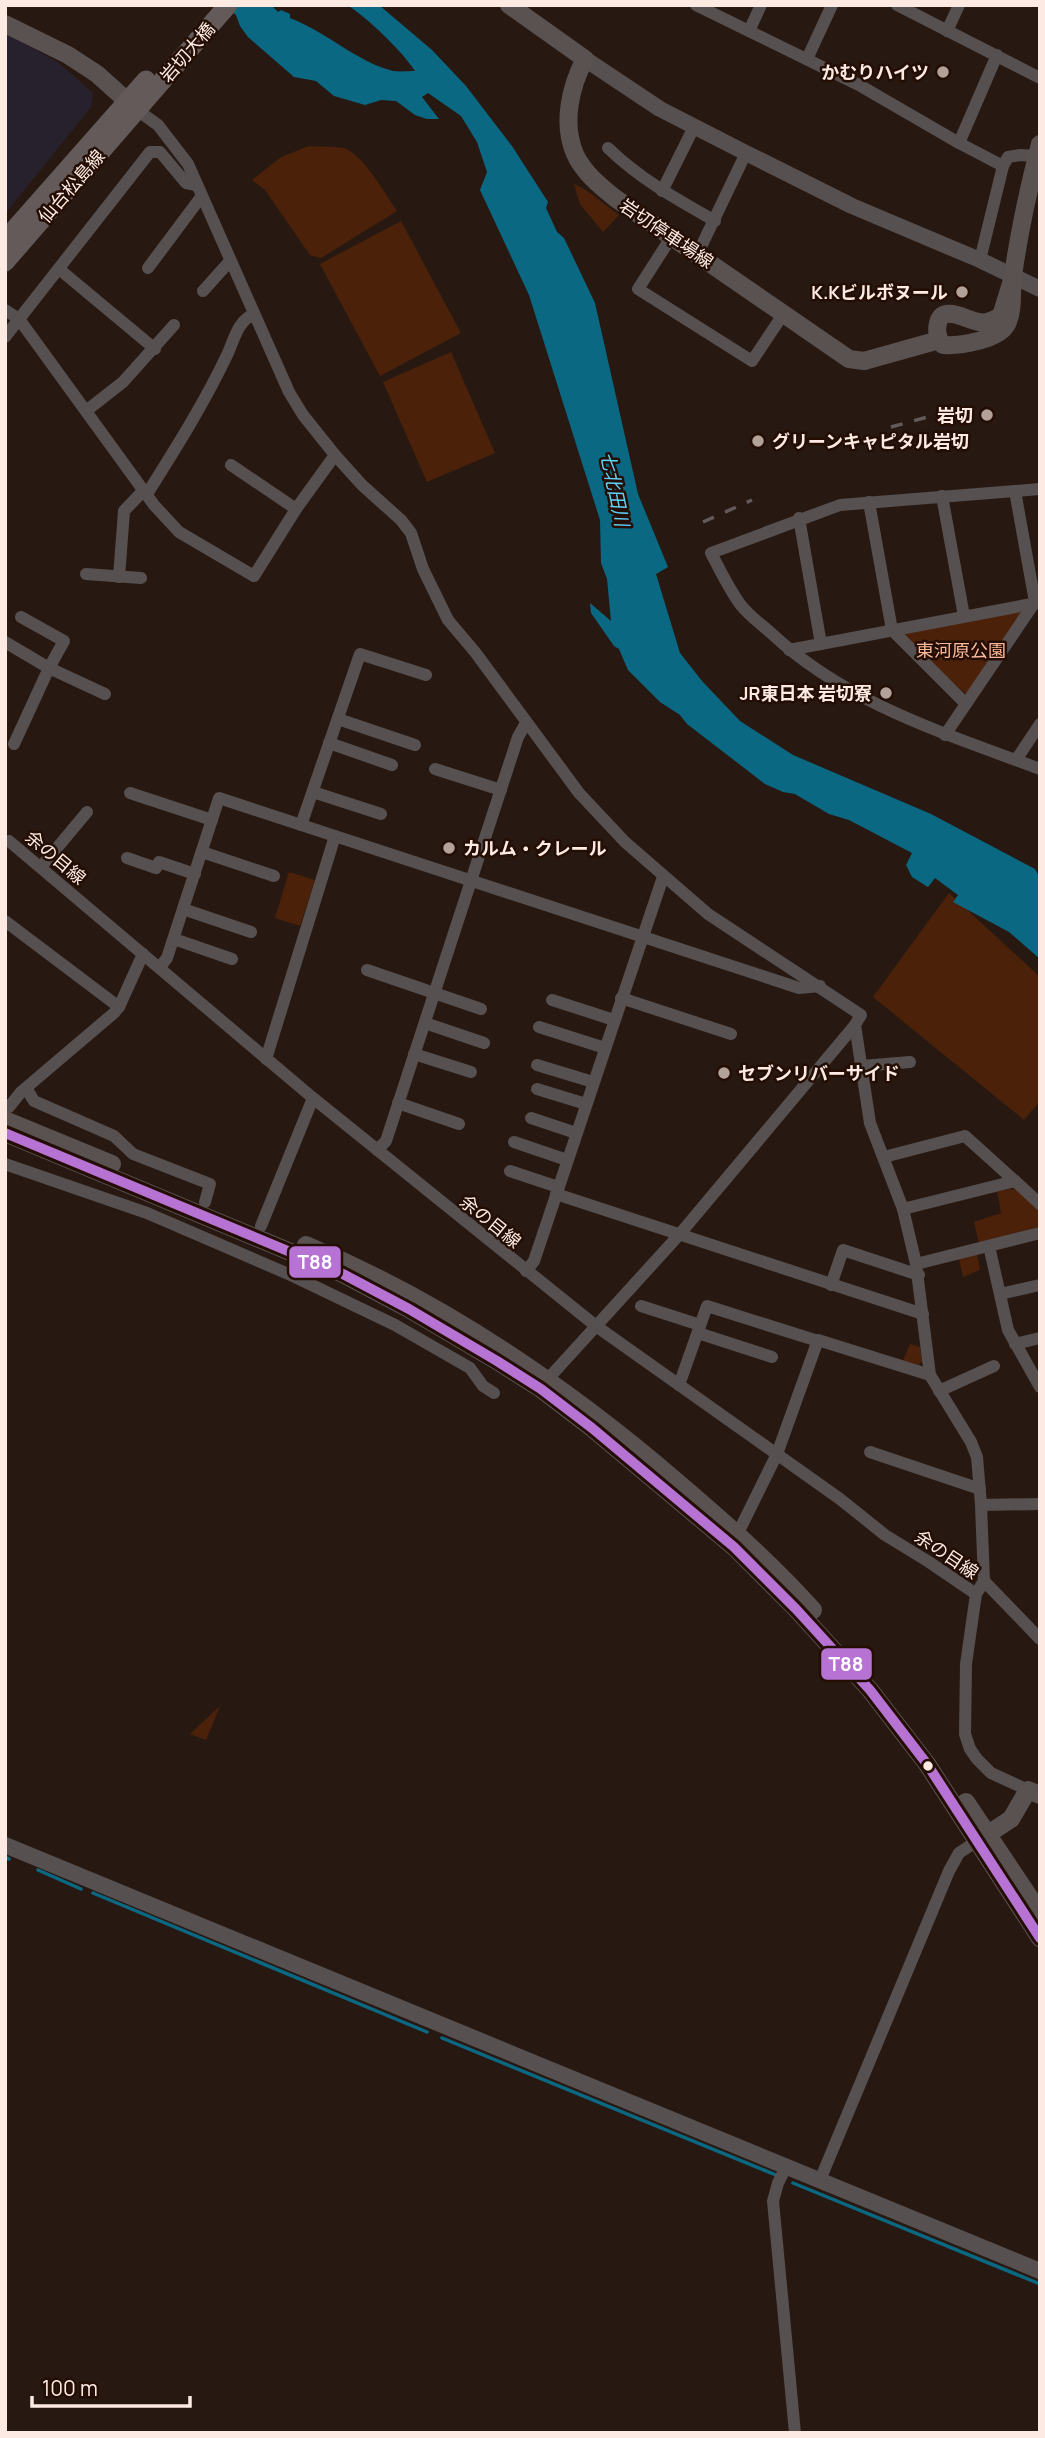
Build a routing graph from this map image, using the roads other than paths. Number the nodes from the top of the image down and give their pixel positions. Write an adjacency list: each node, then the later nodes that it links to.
1 (211, 5): 16 (main road, 岩切大橋)
2 (228, 5): 16 (main road, 岩切大橋)
3 (696, 5): 10 (street)
4 (761, 5): 10 (street)
5 (832, 5): 13 (street)
6 (897, 5): 11 (street)
7 (959, 5): 11 (street)
8 (519, 8): 14 (main road)
9 (5, 24): 16 (main road)
10 (749, 32): 13 (street)
11 (947, 32): 12 (street)
12 (997, 55): 15 (street); 18 (street)
13 (807, 59): 18 (street)
14 (585, 60): 17 (street); 26 (main road, 岩切停車場線)
15 (1040, 78)
16 (137, 100): 23 (street); 27 (main road, 仙台松島線); 31 (main road, 仙台松島線)
17 (694, 127): 21 (street); 24 (street)
18 (959, 143): 22 (street)
19 (608, 148): 24 (street)
20 (1038, 150): 22 (street); 34 (main road)
21 (746, 153): 25 (street); 29 (street)
22 (1003, 166): 29 (street)
23 (199, 191): 30 (street); 32 (street); 33 (street)
24 (662, 191): 25 (street)
25 (715, 221): 28 (street)
26 (672, 236): 28 (main road, 岩切停車場線); 38 (street)
27 (5, 240)
28 (698, 253): 38 (main road, 岩切停車場線)
29 (980, 260): 34 (street)
30 (230, 261): 36 (street); 39 (street)
31 (5, 262)
32 (148, 268)
33 (59, 269): 40 (street); 44 (street)
34 (1013, 277): 35 (street); 43 (main road); 43 (main road)
35 (1040, 289)
36 (203, 291)
37 (5, 310): 40 (street)
38 (784, 313): 43 (main road, 岩切停車場線)
39 (254, 314): 46 (street); 50 (street)
40 (19, 320): 42 (street); 45 (street)
41 (174, 325): 44 (street)
42 (5, 337)
43 (939, 340)
44 (155, 349): 45 (street)
45 (86, 411): 50 (street)
46 (335, 455): 53 (street); 70 (street)
47 (231, 465): 53 (street)
48 (1040, 489): 49 (street)
49 (1015, 491): 51 (street); 58 (street)
50 (145, 492): 53 (street); 56 (street)
51 (942, 496): 52 (street); 59 (street)
52 (869, 502): 54 (street); 61 (street)
53 (296, 509)
54 (799, 518): 63 (street); 64 (street)
55 (86, 573): 56 (street)
56 (119, 576): 57 (street)
57 (141, 578)
58 (1037, 604): 59 (street); 68 (street)
59 (964, 616): 61 (street)
60 (21, 617): 65 (street)
61 (892, 630): 63 (street); 68 (street)
62 (5, 642): 65 (street)
63 (821, 644): 64 (street)
64 (789, 650): 72 (street)
65 (49, 668): 67 (street); 74 (street)
66 (426, 676): 69 (street)
67 (105, 694)
68 (966, 704): 72 (street)
69 (338, 719): 73 (street); 75 (street)
70 (527, 723): 80 (street); 94 (street)
71 (1040, 724): 76 (street)
72 (945, 735): 76 (street)
73 (329, 743): 77 (street); 81 (street)
74 (14, 744)
75 (415, 745)
76 (1016, 760): 79 (street)
77 (392, 765)
78 (435, 769): 80 (street)
79 (1040, 769)
80 (501, 790): 95 (street)
81 (313, 792): 84 (street); 86 (street)
82 (130, 793): 85 (street)
83 (87, 812): 91 (street)
84 (381, 814)
85 (212, 820): 86 (street); 89 (street)
86 (301, 825): 87 (street)
87 (335, 836): 95 (street); 118 (street)
88 (9, 841): 91 (street, 余の目線)
89 (202, 852): 92 (street); 93 (street)
90 (127, 858): 92 (street)
91 (41, 867): 101 (street, 余の目線)
92 (195, 874): 96 (street)
93 (274, 876)
94 (663, 877): 99 (street); 105 (street)
95 (472, 880): 99 (street); 106 (street)
96 (183, 909): 98 (street); 100 (street)
97 (5, 921): 109 (street)
98 (251, 932)
99 (641, 938): 105 (street); 107 (street)
100 (174, 939): 102 (street); 103 (street)
101 (143, 954): 103 (street, 余の目線); 109 (street)
102 (232, 959)
103 (163, 963): 118 (street, 余の目線)
104 (367, 970): 106 (street)
105 (820, 986): 113 (street)
106 (435, 993): 110 (street); 112 (street)
107 (621, 998): 111 (street); 115 (street)
108 (552, 1000): 111 (street)
109 (119, 1007): 125 (street)
110 (481, 1009)
111 (614, 1020): 117 (street)
112 (425, 1023): 116 (street); 119 (street)
113 (855, 1025): 122 (street); 148 (street)
114 (539, 1027): 117 (street)
115 (731, 1034)
116 (484, 1043)
117 (605, 1048): 124 (street)
118 (268, 1053): 127 (street, 余の目線)
119 (414, 1054): 123 (street); 128 (street)
120 (910, 1062): 122 (street)
121 (537, 1065): 124 (street)
122 (862, 1066): 137 (street)
123 (471, 1072)
124 (593, 1082): 129 (street)
125 (26, 1088): 130 (street); 143 (street)
126 (537, 1089): 129 (street)
127 (313, 1098): 136 (street, 余の目線); 146 (street)
128 (398, 1103): 132 (street); 136 (street)
129 (586, 1104): 134 (street)
130 (8, 1106): 143 (main road)
131 (531, 1118): 134 (street)
132 (459, 1124)
133 (5, 1133): 179 (main road)
134 (576, 1133): 138 (street)
135 (514, 1142): 138 (street)
136 (381, 1146): 150 (street, 余の目線)
137 (884, 1157): 141 (street); 145 (street)
138 (567, 1160): 142 (street)
139 (5, 1164): 169 (street)
140 (510, 1171): 142 (street)
141 (1015, 1181): 144 (street); 145 (street)
142 (557, 1191): 148 (street); 150 (street)
143 (205, 1202): 146 (main road)
144 (1040, 1204)
145 (903, 1209): 151 (street)
146 (261, 1226): 165 (main road)
147 (1040, 1233): 149 (street)
148 (679, 1235): 152 (street); 157 (street)
149 (989, 1246): 151 (street); 154 (street)
150 (529, 1267): 157 (street, 余の目線)
151 (917, 1269): 152 (street); 156 (street)
152 (831, 1284): 156 (street)
153 (1040, 1285): 154 (street)
154 (1000, 1294): 161 (street)
155 (641, 1306): 158 (street)
156 (923, 1314): 164 (street)
157 (596, 1326): 165 (street); 166 (street, 余の目線)
158 (699, 1329): 160 (street); 162 (street); 166 (street)
159 (1040, 1338): 161 (street)
160 (818, 1341): 164 (street); 171 (street)
161 (1015, 1344): 167 (street)
162 (772, 1356)
163 (994, 1367): 168 (street)
164 (930, 1375): 168 (street)
165 (547, 1380): 175 (main road)
166 (679, 1385): 171 (street, 余の目線)
167 (1040, 1387)
168 (939, 1391): 172 (street)
169 (495, 1393)
170 (870, 1452): 172 (street)
171 (777, 1454): 175 (street); 176 (street, 余の目線)
172 (980, 1489): 174 (street)
173 (1040, 1504): 174 (street)
174 (981, 1505): 176 (street)
175 (738, 1533): 179 (main road)
176 (980, 1588): 177 (street, 余の目線); 178 (street)
177 (1040, 1639)
178 (1034, 1793): 179 (main road)
179 (983, 1838): 181 (main road); 182 (main road); 184 (street)
180 (5, 1845): 183 (street)
181 (1040, 1913)
182 (1040, 1938)
183 (786, 2167): 184 (street); 186 (street)
184 (820, 2180): 185 (street)
185 (1040, 2271)
186 (795, 2433)

